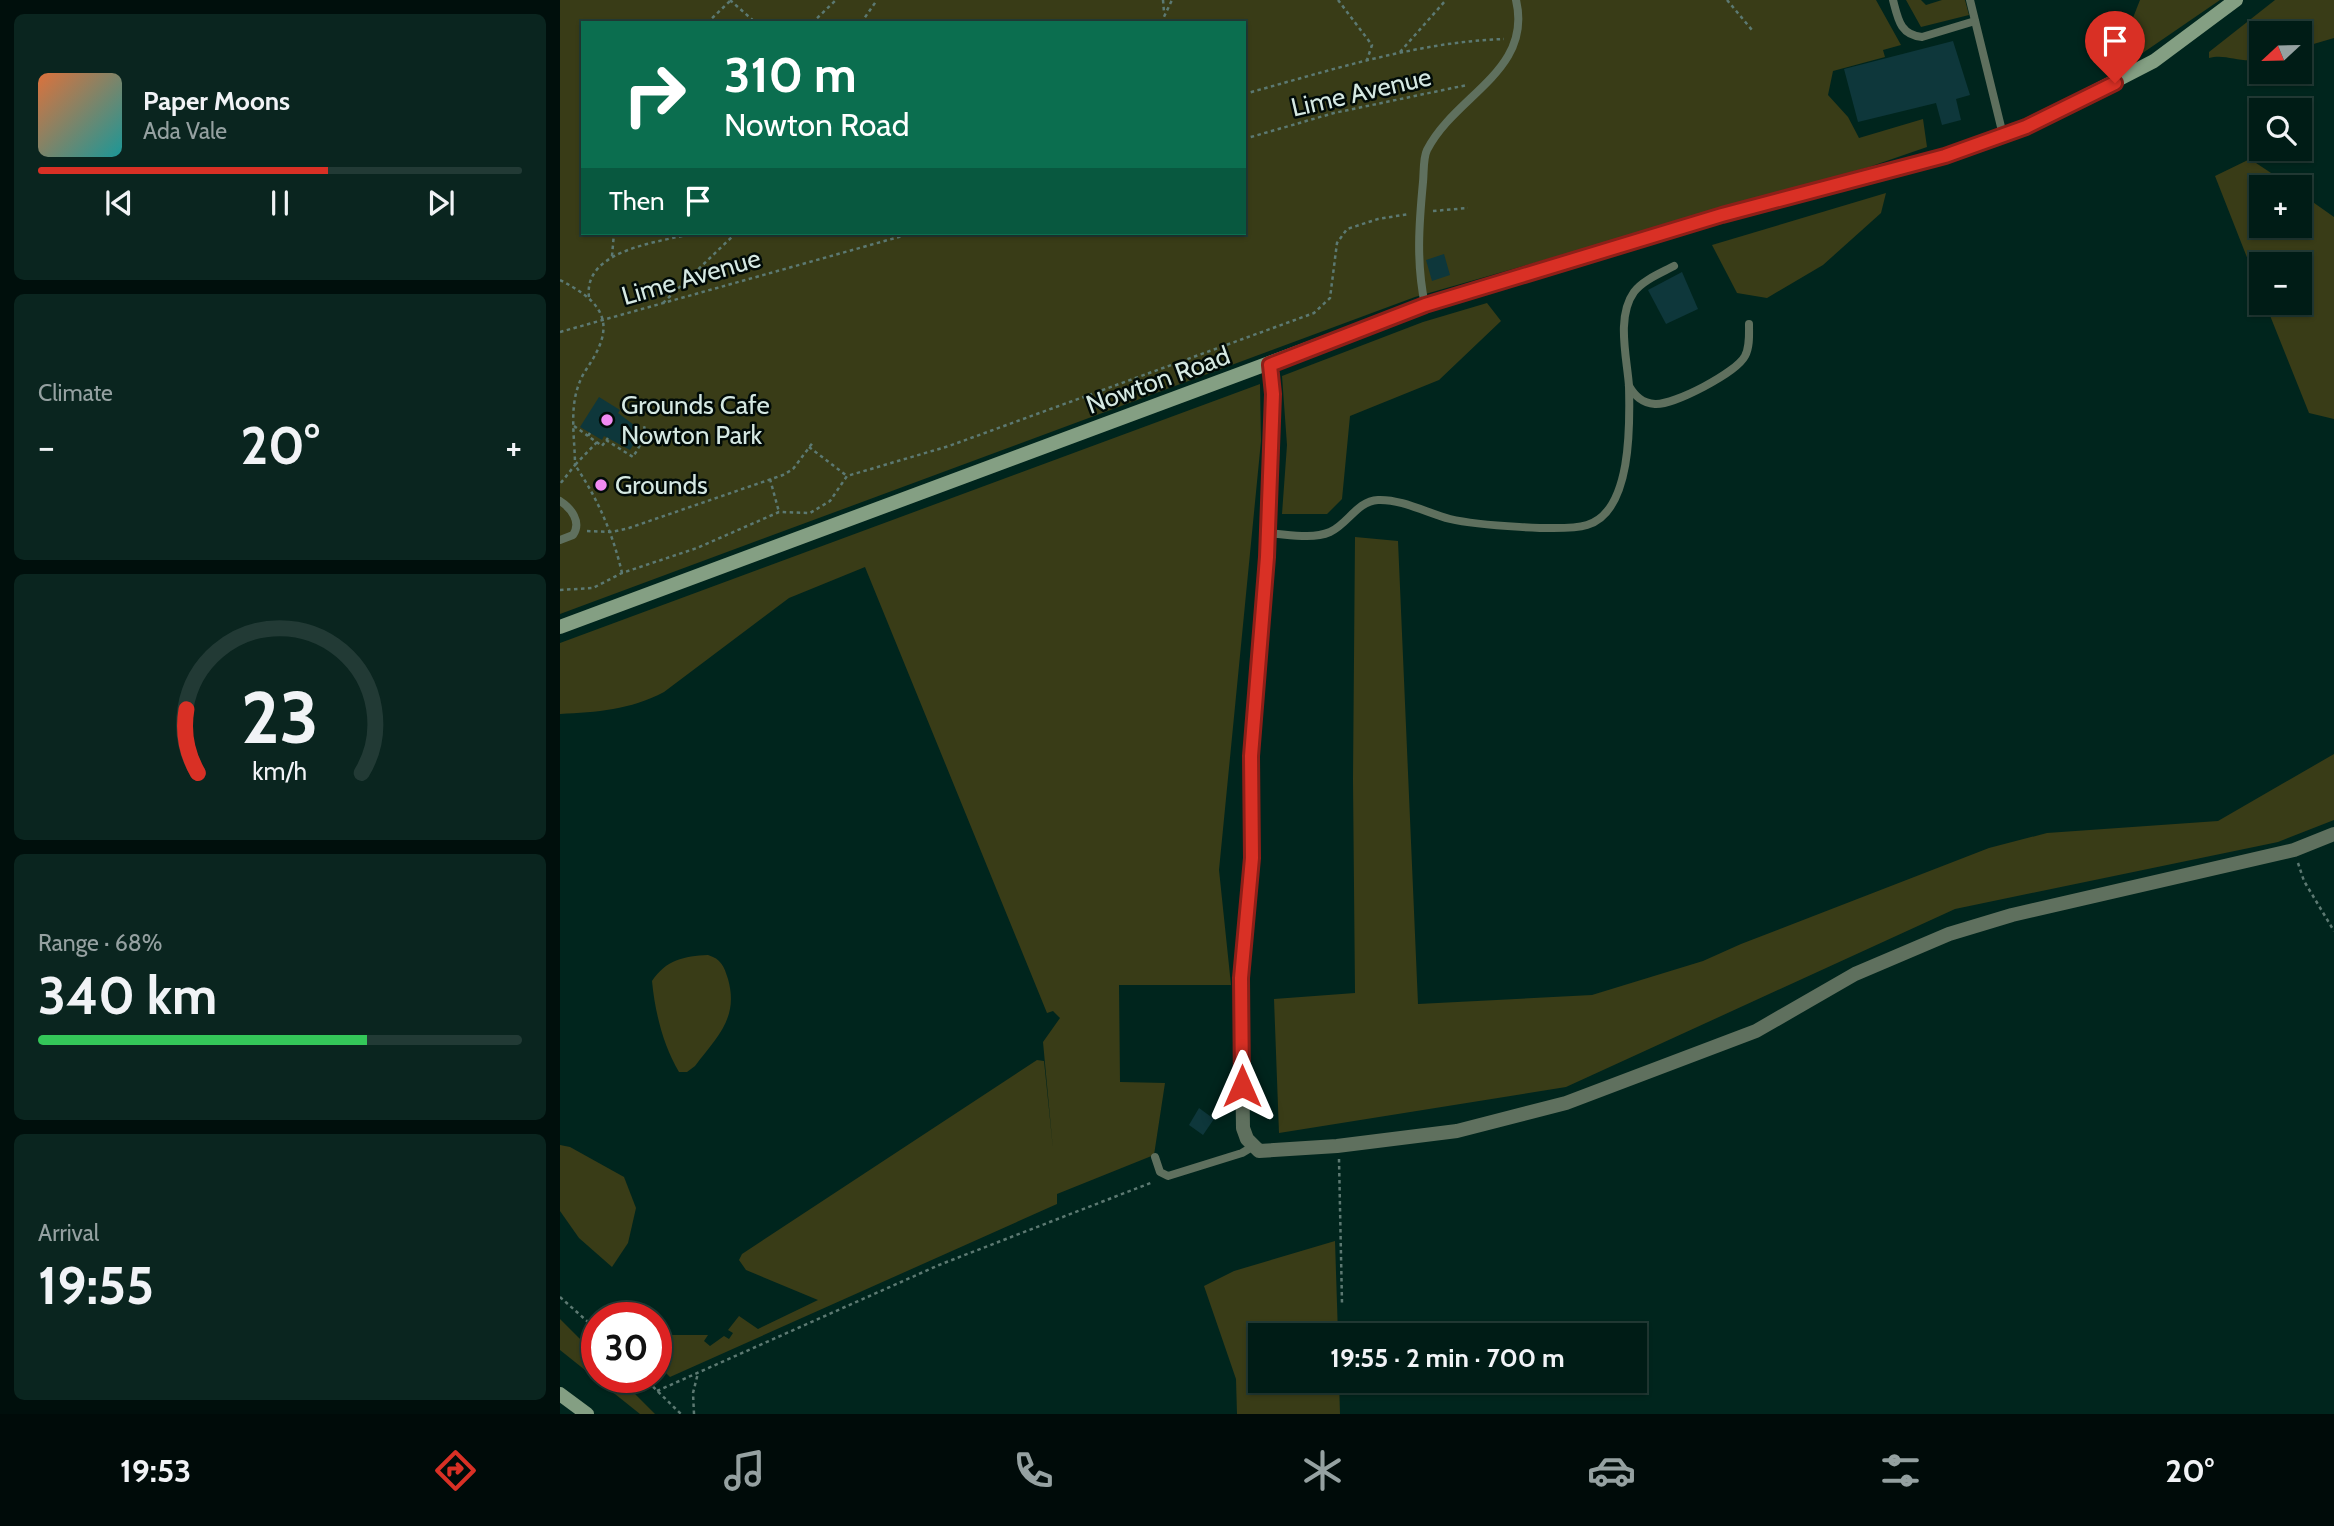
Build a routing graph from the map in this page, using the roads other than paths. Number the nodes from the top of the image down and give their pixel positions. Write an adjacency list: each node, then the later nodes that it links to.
1 (1516, 0): 8 (lane)
2 (1893, 0): 5 (lane)
3 (1970, 0): 5 (lane)
4 (2236, 0): 6 (street, Nowton Road)
5 (1975, 21): 6 (lane)
6 (2003, 135): 8 (street, Nowton Road)
7 (1674, 266): 11 (lane)
8 (1425, 305): 10 (street, Nowton Road)
9 (1749, 324): 12 (lane)
10 (1270, 365): 15 (street); 17 (street, Nowton Road)
11 (1629, 386): 12 (lane); 13 (lane)
12 (1650, 404): 13 (lane)
13 (1628, 415): 15 (lane)
14 (560, 501): 16 (lane)
15 (1267, 533): 19 (street)
16 (560, 540)
17 (560, 627)
18 (2334, 834): 19 (street)
19 (1252, 1147): 20 (lane)
20 (1155, 1157)
21 (560, 1394): 22 (street)
22 (587, 1414)

